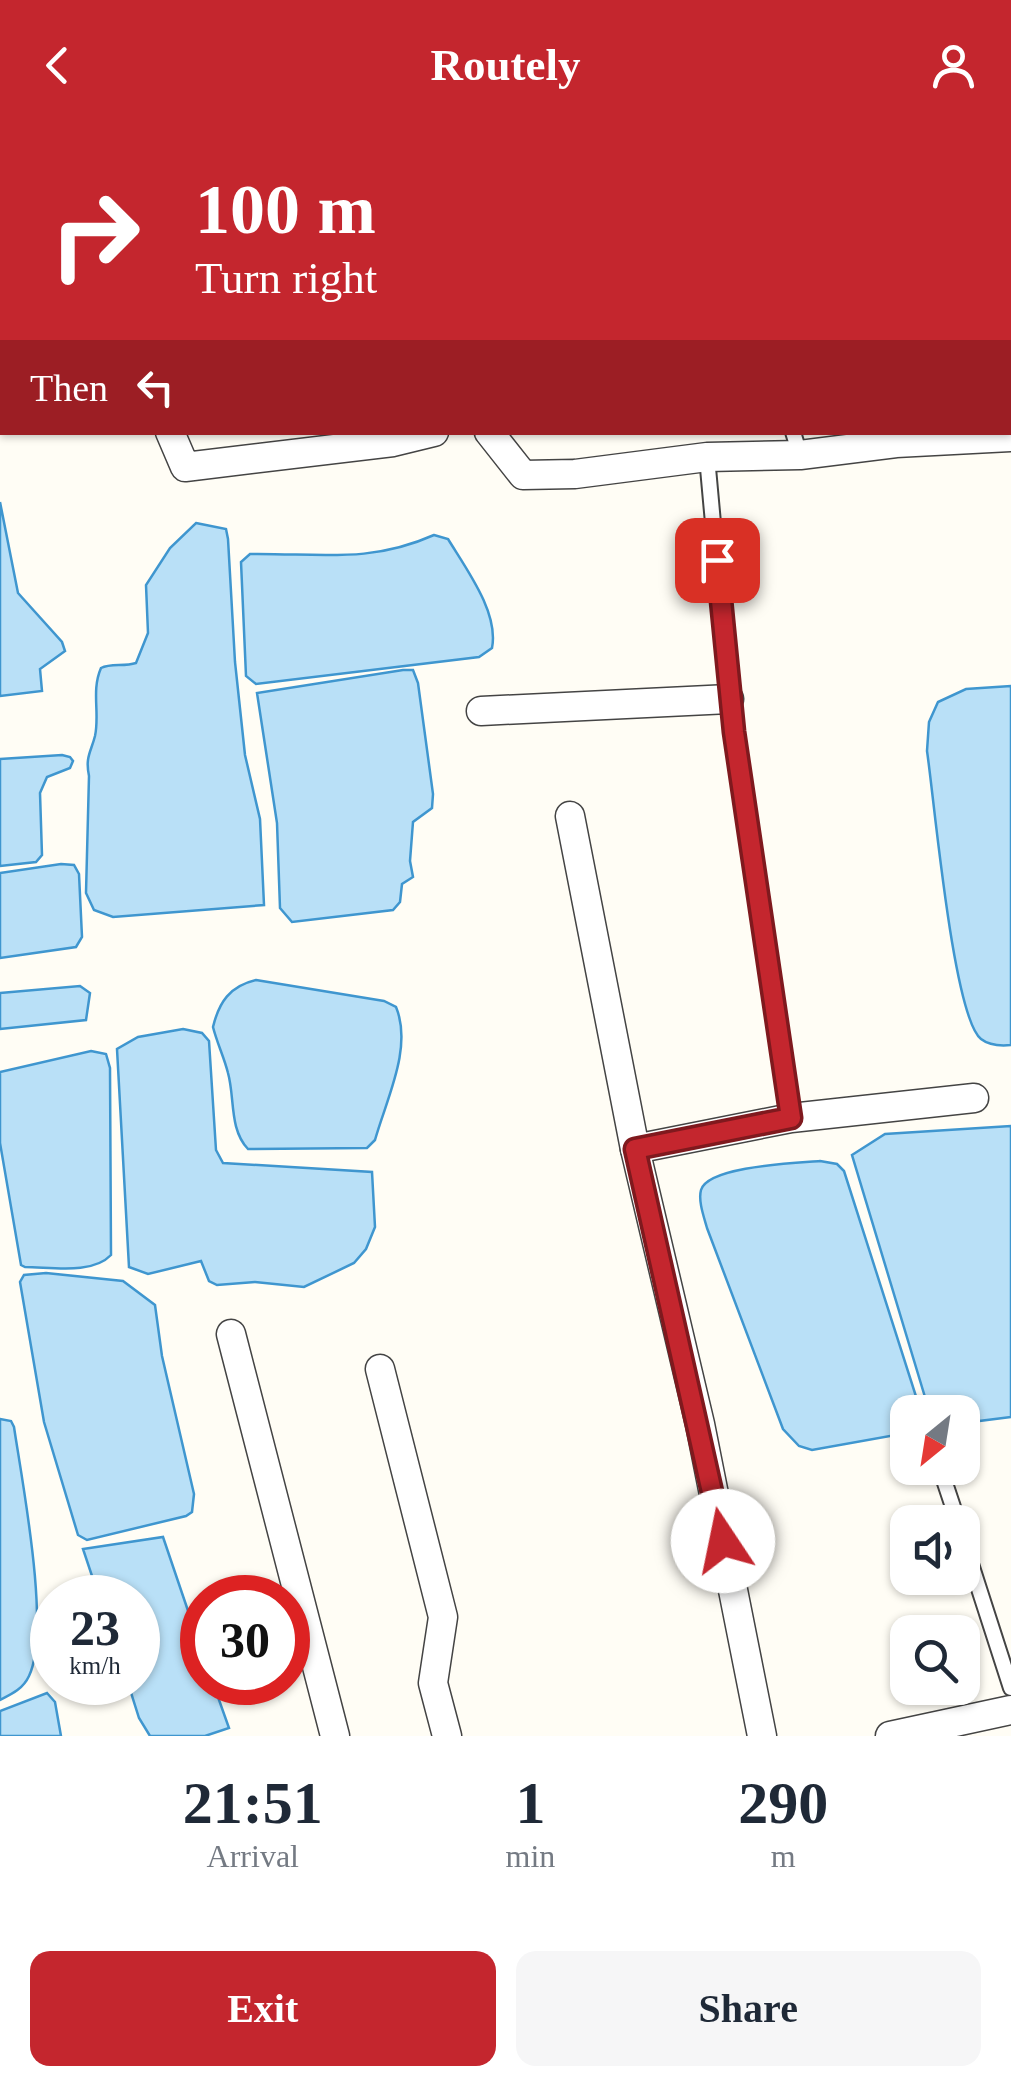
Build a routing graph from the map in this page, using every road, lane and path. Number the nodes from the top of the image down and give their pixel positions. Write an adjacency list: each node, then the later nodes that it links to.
1 (171, 435): 2 (street)
2 (422, 435)
3 (491, 435): 6 (street)
4 (1011, 437): 5 (street)
5 (796, 444): 6 (street)
6 (707, 457): 7 (lane)
7 (730, 699): 8 (street); 11 (lane)
8 (481, 711)
9 (570, 816): 12 (street)
10 (974, 1098): 11 (street)
11 (791, 1118): 12 (street)
12 (635, 1149): 20 (street)
13 (231, 1334): 18 (street)
14 (380, 1369): 19 (street)
15 (980, 1592): 16 (lane)
16 (1011, 1688)
17 (1011, 1710): 21 (street)
18 (335, 1736)
19 (446, 1736)
20 (762, 1736)
21 (890, 1736)

